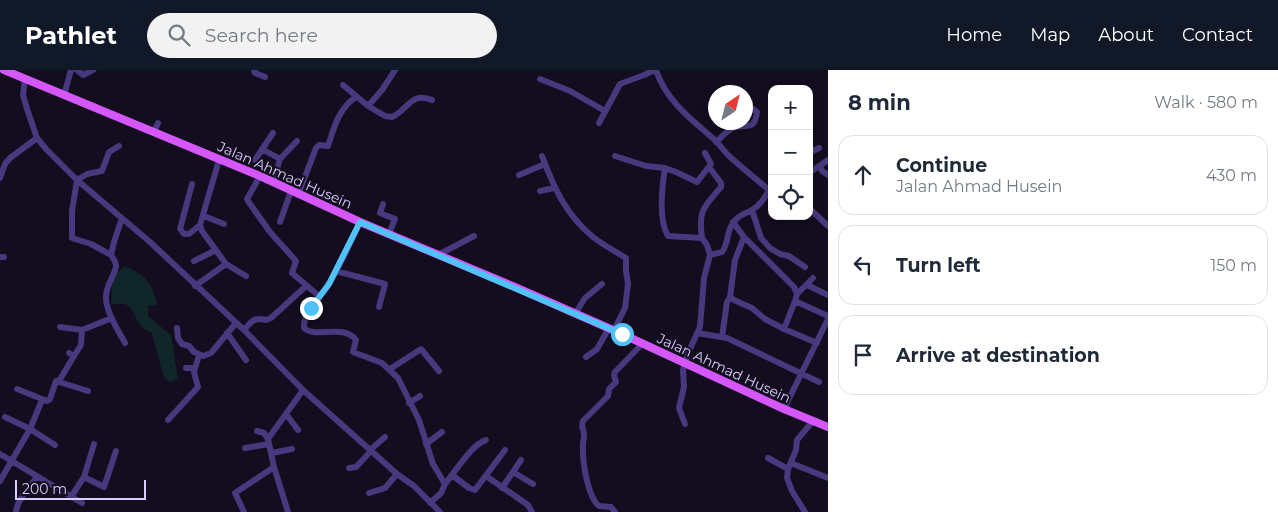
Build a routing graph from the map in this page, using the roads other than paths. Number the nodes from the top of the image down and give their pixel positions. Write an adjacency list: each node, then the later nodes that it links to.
1 (4, 70): 9 (main road, Jalan Ahmad Husein)
2 (71, 70): 12 (street)
3 (77, 70): 4 (street)
4 (93, 70)
5 (254, 70): 8 (street)
6 (396, 70): 15 (street)
7 (655, 70): 17 (street); 26 (street)
8 (266, 77)
9 (24, 78): 12 (main road, Jalan Ahmad Husein); 24 (street)
10 (540, 80): 17 (street)
11 (343, 84): 13 (street)
12 (64, 96): 22 (main road, Jalan Ahmad Husein)
13 (356, 97): 15 (street); 55 (street)
14 (432, 100): 15 (street)
15 (368, 106)
16 (753, 109): 20 (street)
17 (605, 111): 19 (street)
18 (158, 123): 22 (street)
19 (599, 123)
20 (753, 125)
21 (730, 130): 26 (street)
22 (154, 132): 35 (main road, Jalan Ahmad Husein)
23 (273, 134): 29 (street)
24 (37, 138): 38 (street); 48 (street)
25 (297, 141): 34 (street)
26 (716, 142): 51 (street)
27 (119, 146): 48 (street)
28 (820, 148): 30 (street)
29 (262, 150): 34 (street); 36 (street)
30 (813, 151)
31 (705, 153): 41 (street)
32 (542, 156): 39 (street)
33 (616, 156): 42 (street)
34 (280, 159): 49 (street)
35 (219, 160): 46 (main road, Jalan Ahmad Husein); 59 (street)
36 (255, 160)
37 (828, 160): 40 (street)
38 (3, 163): 47 (street)
39 (545, 164): 44 (street); 52 (street)
40 (820, 166): 43 (street); 45 (street)
41 (709, 167): 42 (street); 70 (street)
42 (665, 168): 70 (street)
43 (813, 170)
44 (519, 175)
45 (828, 175)
46 (260, 176): 49 (main road, Jalan Ahmad Husein); 84 (street)
47 (0, 178)
48 (77, 180): 60 (street); 72 (street)
49 (273, 182): 55 (main road, Jalan Ahmad Husein)
50 (192, 184): 65 (street)
51 (768, 187)
52 (554, 188): 53 (street); 97 (street)
53 (540, 191)
54 (768, 192): 57 (street)
55 (294, 193): 61 (street); 62 (main road, Jalan Ahmad Husein)
56 (382, 204): 67 (street)
57 (752, 210): 63 (street); 77 (street)
58 (813, 212): 66 (street)
59 (204, 216): 64 (street); 65 (street)
60 (122, 218): 72 (street); 83 (street)
61 (280, 222)
62 (360, 222): 67 (main road, Jalan Ahmad Husein); 78 (street)
63 (733, 222): 69 (street); 74 (street)
64 (224, 224)
65 (200, 225): 71 (street)
66 (828, 226)
67 (389, 234): 73 (main road, Jalan Ahmad Husein)
68 (474, 236): 73 (street)
69 (744, 237): 85 (street); 88 (street)
70 (702, 238): 74 (street)
71 (216, 250): 75 (street); 76 (street)
72 (111, 255): 92 (street)
73 (438, 255): 91 (main road, Jalan Ahmad Husein)
74 (710, 255): 102 (street)
75 (194, 261)
76 (226, 264): 79 (street); 83 (street)
77 (805, 267)
78 (336, 271): 87 (street); 90 (street)
79 (246, 276)
80 (813, 278): 82 (street)
81 (602, 284): 91 (street)
82 (807, 285): 85 (street); 86 (street)
83 (195, 286): 94 (street)
84 (306, 286): 87 (street); 100 (street)
85 (797, 294): 89 (street)
86 (828, 295)
87 (319, 296): 113 (street)
88 (730, 297): 98 (street); 103 (street)
89 (795, 301): 93 (street); 98 (street)
90 (379, 307)
91 (575, 314): 97 (main road, Jalan Ahmad Husein)
92 (112, 318): 99 (street); 104 (street)
93 (828, 318): 105 (street)
94 (236, 323): 100 (street); 101 (street)
95 (60, 327): 99 (street)
96 (177, 328): 107 (street)
97 (611, 329): 106 (main road, Jalan Ahmad Husein); 108 (street)
98 (784, 329): 105 (street)
99 (82, 330): 116 (street)
100 (244, 330): 119 (street)
101 (227, 333): 107 (street); 109 (street)
102 (697, 333): 103 (street); 110 (street)
103 (722, 337): 115 (street)
104 (125, 343)
105 (817, 343): 115 (street)
106 (642, 344): 110 (main road, Jalan Ahmad Husein); 174 (street)
107 (199, 355): 112 (street)
108 (586, 358)
109 (246, 360)
110 (684, 363): 124 (main road, Jalan Ahmad Husein); 129 (street)
111 (186, 368): 112 (street)
112 (195, 368): 127 (street)
113 (390, 369): 114 (street); 123 (street)
114 (439, 371)
115 (802, 374): 117 (street); 124 (street)
116 (59, 381): 120 (street); 122 (street)
117 (819, 382)
118 (17, 389): 122 (street)
119 (303, 390): 125 (street); 143 (street)
120 (88, 391)
121 (420, 396): 123 (street)
122 (42, 400): 131 (street)
123 (409, 403): 140 (street)
124 (784, 410): 128 (main road, Jalan Ahmad Husein)
125 (286, 414): 132 (street); 137 (street)
126 (5, 417): 131 (street)
127 (168, 420)
128 (813, 421): 130 (main road, Jalan Ahmad Husein); 151 (street)
129 (686, 424)
130 (828, 427)
131 (30, 429): 138 (street); 150 (street)
132 (298, 430)
133 (256, 431): 137 (street)
134 (442, 432): 140 (street)
135 (385, 437): 143 (street)
136 (486, 440): 156 (street)
137 (268, 441): 141 (street); 146 (street)
138 (55, 444)
139 (94, 444): 159 (street)
140 (426, 444): 162 (street)
141 (245, 448)
142 (292, 449): 146 (street)
143 (371, 450): 153 (street); 155 (street)
144 (505, 450): 157 (street)
145 (116, 451): 159 (street)
146 (272, 453): 152 (street)
147 (0, 454): 150 (street)
148 (768, 458): 151 (street)
149 (521, 460): 154 (street)
150 (12, 461): 158 (street); 161 (street)
151 (789, 466): 160 (street); 175 (street)
152 (274, 467): 170 (street); 171 (street)
153 (349, 468)
154 (513, 472): 163 (street); 164 (street)
155 (397, 474): 165 (street); 168 (street)
156 (452, 475): 157 (street); 162 (street)
157 (486, 476): 164 (street)
158 (37, 477): 166 (street); 169 (street)
159 (84, 477): 166 (street)
160 (828, 478)
161 (0, 481)
162 (445, 484): 168 (street)
163 (533, 484)
164 (502, 488): 173 (street)
165 (369, 493)
166 (71, 497): 167 (street)
167 (82, 503)
168 (430, 503): 172 (street)
169 (16, 512)
170 (244, 512)
171 (288, 512)
172 (440, 512)
173 (532, 512)
174 (615, 512)
175 (805, 512)

